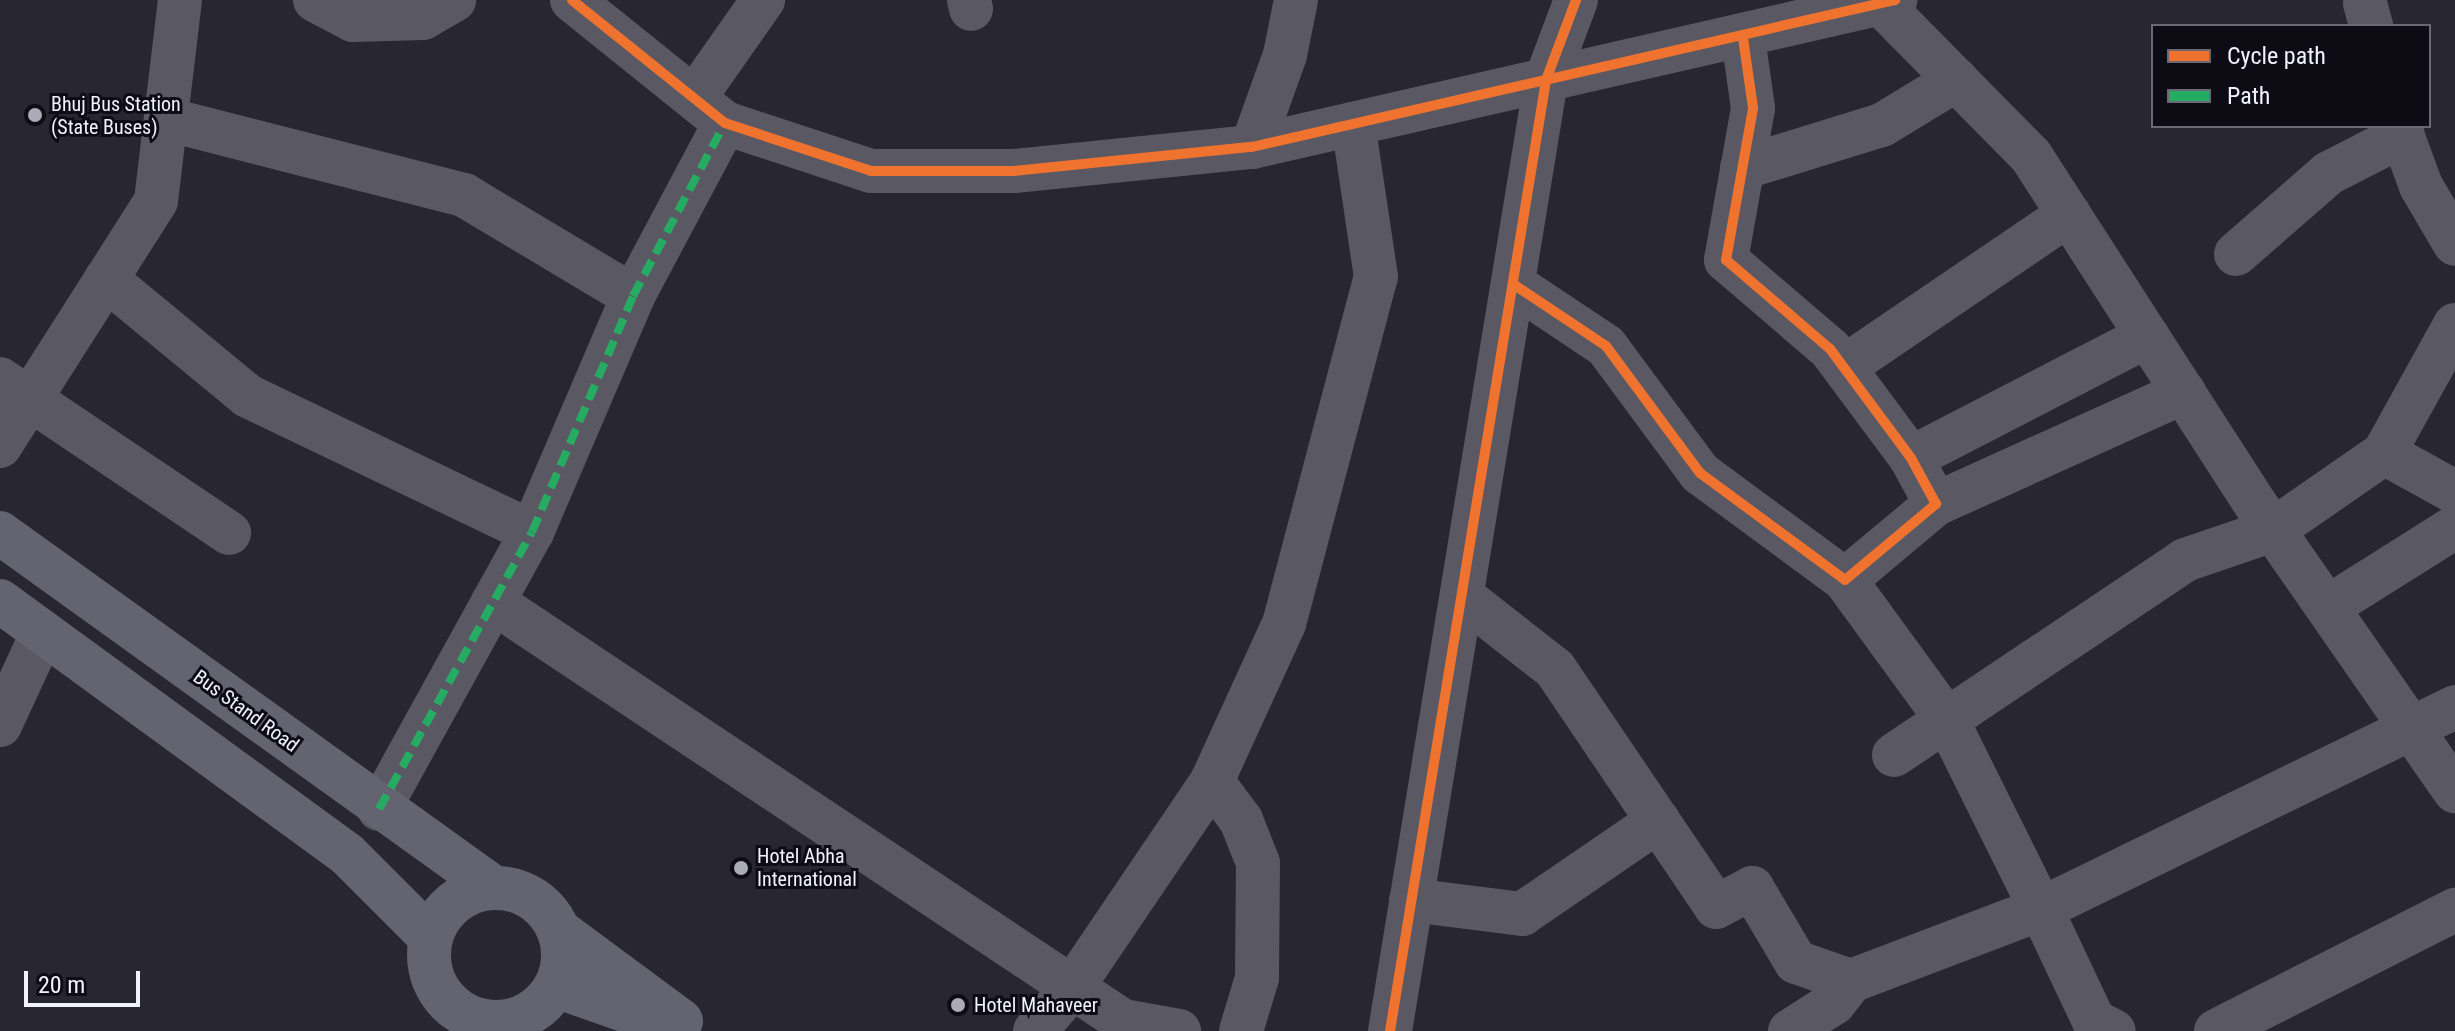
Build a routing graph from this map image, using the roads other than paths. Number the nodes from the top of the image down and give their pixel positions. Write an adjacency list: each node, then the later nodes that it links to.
1 (180, 0): 13 (street)
2 (315, 0): 3 (street)
3 (454, 0)
4 (572, 0): 12 (street)
5 (763, 0): 12 (street)
6 (1296, 0): 16 (street)
7 (1576, 0): 10 (street)
8 (1889, 3): 9 (street); 11 (street)
9 (1743, 38): 10 (street); 17 (street)
10 (1546, 80): 14 (street); 22 (street)
11 (1956, 80): 17 (street); 18 (street)
12 (711, 108): 16 (street); 23 (street)
13 (166, 119): 21 (street); 23 (street)
14 (1353, 124): 16 (street); 50 (street)
15 (2401, 131): 19 (street); 20 (street)
16 (1252, 147)
17 (1742, 168): 26 (street)
18 (2069, 214): 25 (street); 26 (street)
19 (2455, 244)
20 (2236, 254)
21 (106, 279): 27 (street); 36 (street)
22 (1513, 284): 39 (street); 40 (street)
23 (633, 296): 36 (street)
24 (2454, 327): 30 (street)
25 (2147, 336): 28 (street); 31 (street)
26 (1844, 367): 31 (street)
27 (15, 389): 29 (street); 38 (street)
28 (2184, 392): 33 (street); 35 (street)
29 (0, 446)
30 (2384, 453): 32 (street); 35 (street)
31 (1911, 458): 33 (street)
32 (2455, 492)
33 (1936, 504): 39 (street)
34 (2455, 527): 43 (street)
35 (2273, 530): 43 (street); 46 (street)
36 (532, 532): 42 (street)
37 (0, 533): 52 (main road, Bus Stand Road)
38 (229, 533)
39 (1845, 580): 46 (street)
40 (1462, 596): 53 (street); 55 (street)
41 (0, 601): 44 (main road)
42 (493, 602): 52 (street); 61 (street)
43 (2328, 607): 48 (street)
44 (43, 632): 47 (street); 59 (main road)
45 (2455, 707): 48 (street)
46 (1947, 720): 49 (street); 56 (street)
47 (0, 725)
48 (2413, 730): 51 (street); 56 (street)
49 (1894, 755)
50 (1212, 781): 61 (street); 67 (street)
51 (2455, 791)
52 (379, 809): 54 (main road, Bus Stand Road)
53 (1658, 821): 55 (street); 60 (street)
54 (493, 887): 58 (main road); 59 (main road)
55 (1411, 900): 68 (street)
56 (2041, 909): 60 (street); 70 (street)
57 (2455, 910): 71 (street)
58 (558, 930): 62 (main road); 64 (main road)
59 (430, 937): 63 (main road)
60 (1851, 981): 69 (street)
61 (1072, 988): 65 (street); 66 (street)
62 (532, 1011): 63 (main road); 64 (main road)
63 (443, 1015)
64 (686, 1028)
65 (1035, 1031)
66 (1179, 1031)
67 (1241, 1031)
68 (1390, 1031)
69 (1790, 1031)
70 (2114, 1031)
71 (2216, 1031)

